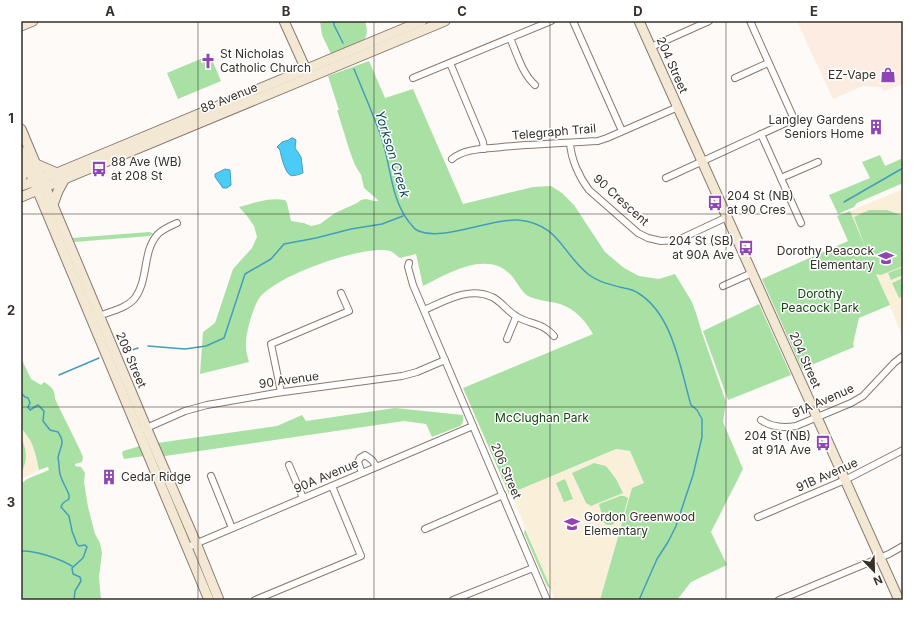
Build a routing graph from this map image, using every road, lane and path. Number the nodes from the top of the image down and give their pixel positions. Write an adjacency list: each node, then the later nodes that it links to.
1 (33, 21): 9 (main road)
2 (284, 21): 15 (main road)
3 (445, 21): 10 (main road, 88 Avenue)
4 (551, 21): 11 (street)
5 (573, 21): 23 (street)
6 (639, 21): 12 (main road, 204 Street)
7 (709, 21): 12 (street)
8 (750, 21): 14 (street)
9 (21, 26)
10 (418, 26): 15 (main road, 88 Avenue)
11 (510, 38): 13 (street); 19 (street)
12 (651, 47): 20 (main road, 204 Street)
13 (450, 62): 16 (street); 26 (street)
14 (768, 63): 17 (street); 24 (street)
15 (307, 73): 18 (main road, 88 Avenue); 21 (main road, 88 Avenue)
16 (413, 78)
17 (735, 78)
18 (272, 83): 21 (main road); 32 (main road, 88 Avenue)
19 (535, 85)
20 (678, 107): 23 (street, Telegraph Trail); 29 (main road, 204 Street)
21 (233, 110): 36 (main road, 88 Avenue)
22 (21, 129): 31 (main road, 208 Street)
23 (622, 131): 25 (street, Telegraph Trail)
24 (761, 134): 29 (street); 34 (street)
25 (570, 143): 26 (street, Telegraph Trail); 40 (street, 90 Crescent)
26 (484, 149): 28 (street, Telegraph Trail)
27 (21, 151): 31 (main road, 208 Street)
28 (452, 159)
29 (702, 161): 33 (street); 40 (main road, 204 Street)
30 (818, 162): 34 (street)
31 (32, 165): 32 (main road); 35 (main road); 37 (main road, 208 Street)
32 (57, 173): 37 (main road, 88 Avenue)
33 (666, 178)
34 (781, 178): 42 (street)
35 (21, 179)
36 (64, 180): 37 (main road, 88 Avenue); 39 (main road)
37 (40, 184): 38 (main road, 88 Avenue); 39 (main road, 208 Street)
38 (22, 193): 39 (main road)
39 (48, 205): 48 (main road, 208 Street)
40 (727, 217): 44 (main road, 204 Street)
41 (177, 223): 48 (street)
42 (801, 223)
43 (408, 263): 47 (street, 206 Street)
44 (752, 273): 45 (street); 55 (main road, 204 Street)
45 (723, 286)
46 (341, 293): 54 (street)
47 (424, 310): 49 (street); 53 (street, 206 Street)
48 (96, 317): 58 (main road, 208 Street)
49 (516, 317): 50 (street); 51 (street)
50 (554, 336)
51 (507, 339)
52 (903, 356): 55 (street, 91A Avenue)
53 (445, 360): 54 (street, 90 Avenue); 57 (street, 206 Street)
54 (281, 392): 58 (street, 90 Avenue)
55 (817, 417): 56 (street, 91A Avenue); 64 (main road, 204 Street)
56 (761, 420)
57 (473, 426): 61 (street, 90A Avenue); 66 (street, 206 Street)
58 (143, 429): 71 (main road, 208 Street)
59 (903, 450): 64 (street, 91B Avenue)
60 (289, 465): 67 (street)
61 (376, 466): 62 (street, 90A Avenue); 62 (street)
62 (362, 473): 65 (street, 90A Avenue)
63 (211, 476): 69 (street)
64 (845, 480): 68 (street, 91B Avenue); 73 (main road, 204 Street)
65 (332, 486): 67 (street, 90A Avenue); 77 (street)
66 (503, 495): 70 (street); 74 (street, 206 Street)
67 (303, 498): 69 (street, 90A Avenue)
68 (758, 517)
69 (232, 528): 71 (street, 90A Avenue)
70 (425, 529)
71 (192, 545): 75 (main road, 208 Street); 76 (main road, 208 Street)
72 (903, 546): 73 (street)
73 (880, 558): 80 (street); 81 (main road, 204 Street)
74 (533, 568): 78 (street); 79 (street, 206 Street)
75 (209, 600)
76 (219, 600)
77 (255, 600)
78 (453, 600)
79 (547, 600)
80 (779, 600)
81 (899, 600)

